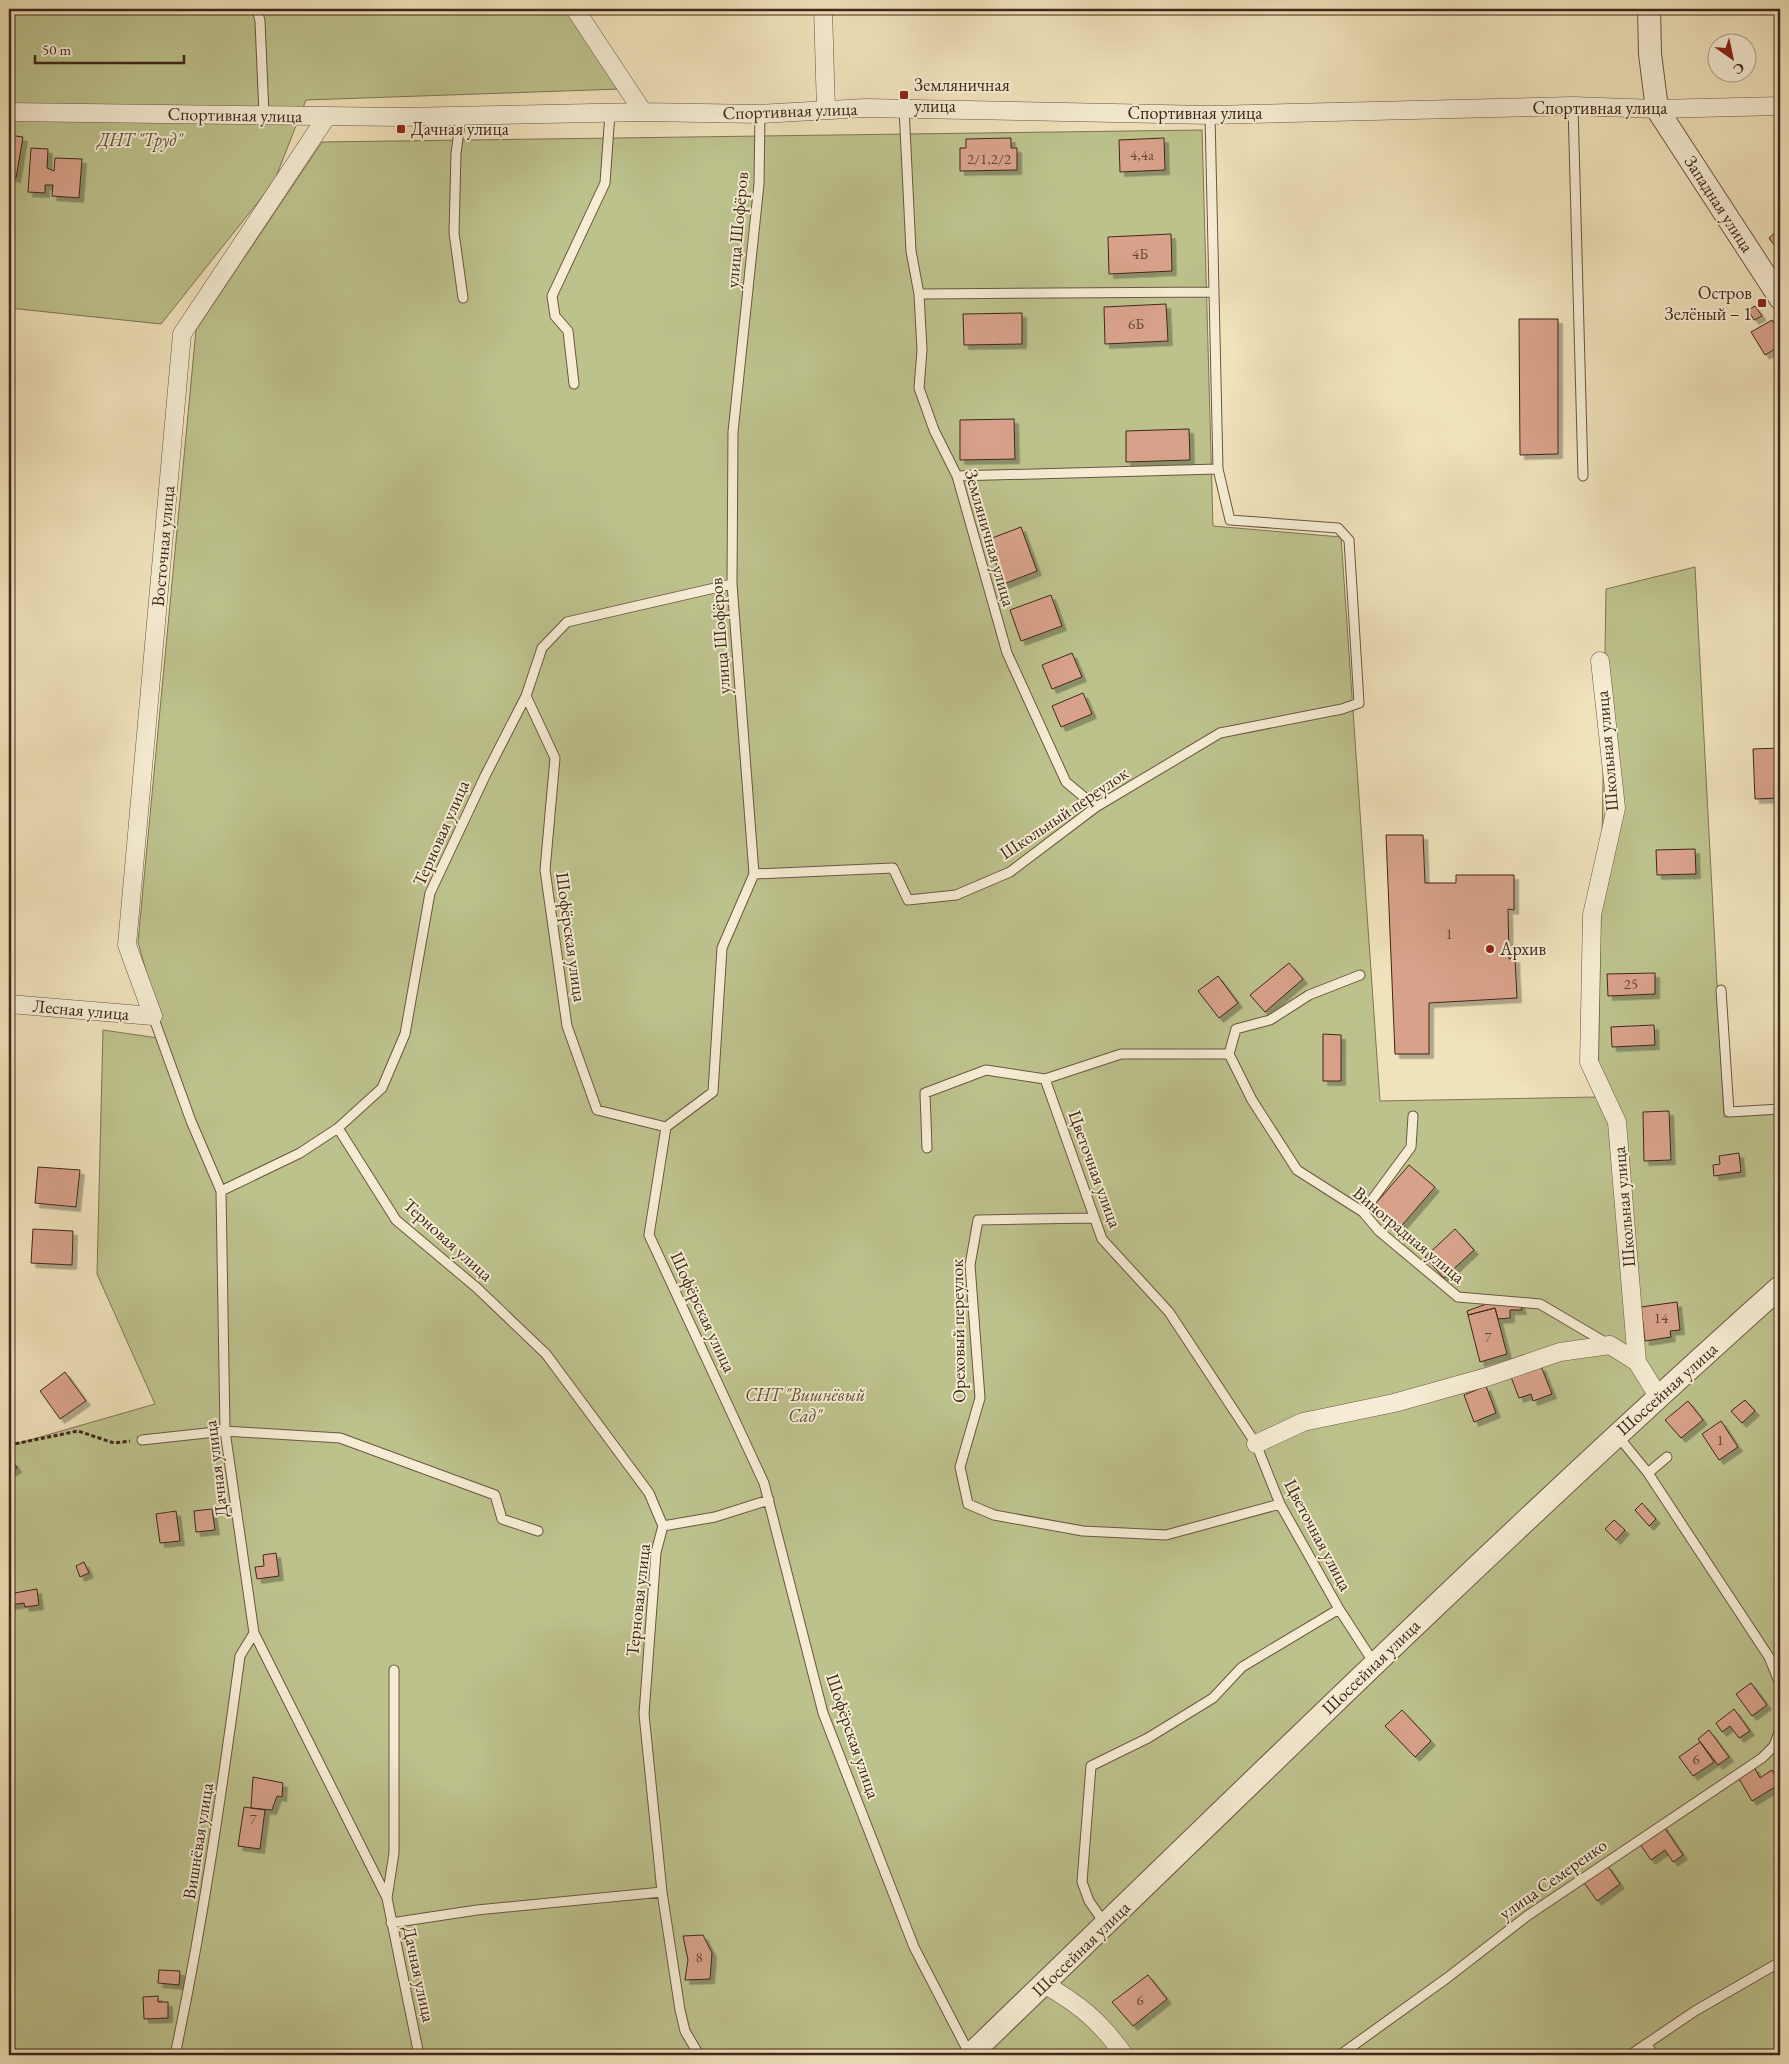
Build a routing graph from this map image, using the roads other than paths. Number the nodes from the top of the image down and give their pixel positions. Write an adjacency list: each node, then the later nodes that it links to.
1 (257, 9): 14 (lane)
2 (575, 9): 11 (street)
3 (823, 9): 9 (street)
4 (1649, 9): 8 (street)
5 (1573, 106): 8 (street, Спортивная улица); 15 (street, Спортивная улица); 25 (lane)
6 (1780, 106): 8 (street, Спортивная улица)
7 (904, 108): 9 (street, Спортивная улица); 15 (street, Спортивная улица); 19 (lane, Земляничная улица)
8 (1657, 109): 21 (street, Западная улица)
9 (826, 110): 13 (street, Спортивная улица)
10 (9, 112): 14 (street, Спортивная улица)
11 (643, 112): 12 (street, Спортивная улица); 13 (street, Спортивная улица)
12 (610, 113): 17 (street, Спортивная улица); 22 (lane)
13 (760, 114): 26 (lane, улица Шофёров)
14 (264, 115): 16 (street, Спортивная улица)
15 (1210, 115): 18 (lane)
16 (327, 116): 17 (street, Спортивная улица); 34 (street, Восточная улица)
17 (461, 116): 20 (lane)
18 (1214, 292): 19 (lane); 23 (lane)
19 (919, 294): 24 (lane, Земляничная улица)
20 (463, 298)
21 (1780, 298)
22 (574, 384)
23 (1218, 469): 24 (lane); 29 (lane, Школьный переулок)
24 (957, 476): 29 (lane, Земляничная улица)
25 (1583, 476)
26 (732, 584): 28 (lane, Терновая улица); 30 (lane, улица Шофёров)
27 (1600, 661): 47 (street, Школьная улица)
28 (526, 696): 39 (lane, Шофёрская улица); 40 (lane, Терновая улица)
29 (1096, 807): 30 (lane, Школьный переулок)
30 (754, 874): 39 (lane, улица Шофёров)
31 (1360, 975): 35 (lane)
32 (1722, 990): 37 (lane)
33 (9, 1004): 34 (street, Лесная улица)
34 (153, 1016): 42 (lane, Дачная улица)
35 (1229, 1054): 36 (lane); 43 (lane, Виноградная улица)
36 (1045, 1079): 41 (lane); 44 (lane, Цветочная улица)
37 (1780, 1109)
38 (1412, 1116): 43 (lane)
39 (666, 1127): 55 (lane, Шофёрская улица)
40 (338, 1128): 42 (lane); 57 (lane, Терновая улица)
41 (927, 1148)
42 (221, 1191): 49 (lane, Дачная улица)
43 (1363, 1212): 46 (lane, Виноградная улица)
44 (1093, 1218): 52 (lane, Цветочная улица); 56 (lane, Ореховый переулок)
45 (1780, 1287): 48 (street, Шоссейная улица)
46 (1610, 1345): 47 (street); 52 (street)
47 (1636, 1362): 48 (street)
48 (1658, 1396): 50 (street, Шоссейная улица)
49 (226, 1431): 51 (lane); 58 (lane); 60 (lane, Дачная улица)
50 (1616, 1435): 54 (lane); 61 (street, Шоссейная улица)
51 (142, 1440)
52 (1256, 1444): 56 (lane, Цветочная улица)
53 (1668, 1457): 54 (lane)
54 (1648, 1473): 63 (lane)
55 (769, 1500): 57 (lane); 75 (lane, Шофёрская улица)
56 (1280, 1504): 59 (lane, Цветочная улица)
57 (663, 1526): 65 (lane, Терновая улица)
58 (538, 1532)
59 (1339, 1609): 61 (lane); 68 (lane, Цветочная улица)
60 (254, 1633): 66 (lane, Дачная улица); 72 (lane, Вишнёвая улица)
61 (1374, 1663): 68 (street, Шоссейная улица)
62 (394, 1670): 66 (lane, Дачная улица)
63 (1780, 1684)
64 (1780, 1729): 77 (lane, улица Семеренко)
65 (662, 1892): 67 (lane); 74 (lane, Терновая улица)
66 (387, 1898): 67 (lane, Дачная улица)
67 (391, 1923): 73 (lane, Дачная улица)
68 (1106, 1924): 70 (street, Шоссейная улица)
69 (1780, 1962): 71 (lane)
70 (1044, 1984): 75 (street, Шоссейная улица); 76 (street)
71 (1646, 2044): 78 (lane); 79 (lane)
72 (175, 2055)
73 (419, 2055)
74 (699, 2055)
75 (970, 2055)
76 (1124, 2055)
77 (1340, 2055)
78 (1630, 2055)
79 (1654, 2055)

